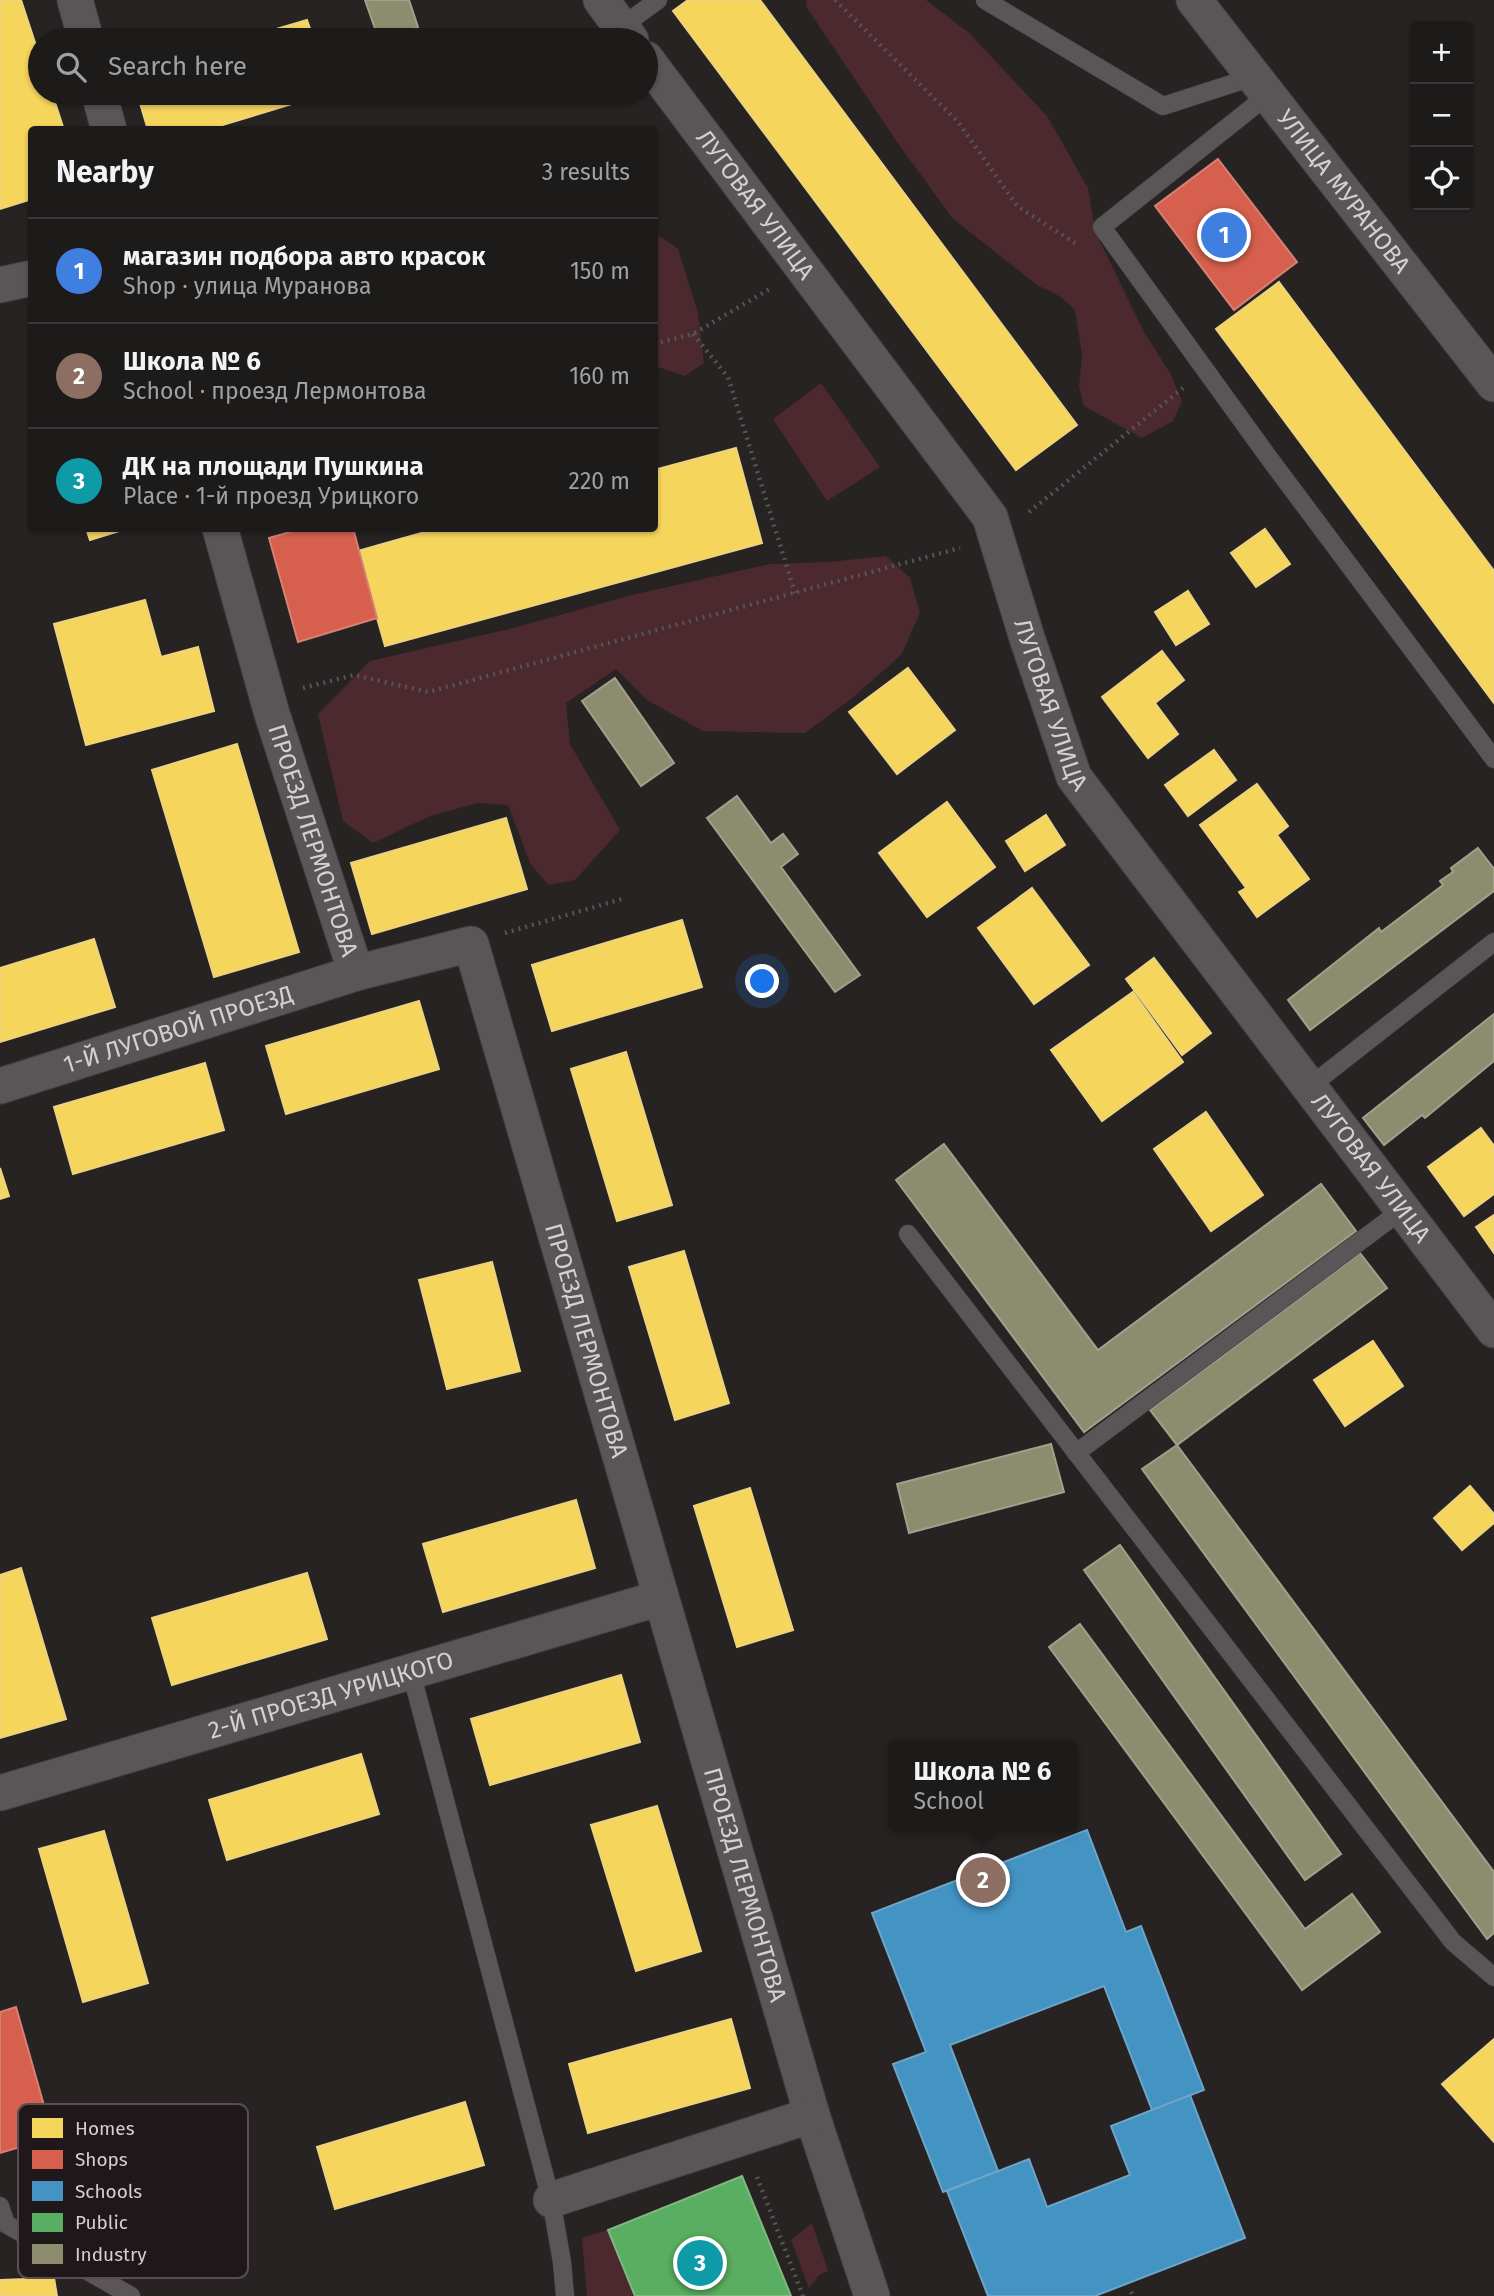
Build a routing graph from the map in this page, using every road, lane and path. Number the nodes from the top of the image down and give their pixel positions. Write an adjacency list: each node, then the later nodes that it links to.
1 (75, 0): 7 (street)
2 (658, 0): 6 (lane)
3 (835, 0): 12 (path)
4 (985, 0): 9 (lane)
5 (1194, 0): 9 (street, УЛИЦА МУРАНОВА)
6 (618, 22)
7 (83, 28)
8 (658, 75): 13 (street, ЛУГОВАЯ УЛИЦА)
9 (1260, 86): 18 (lane); 19 (street, УЛИЦА МУРАНОВА)
10 (102, 105): 11 (street)
11 (108, 126)
12 (1087, 251)
13 (803, 269): 16 (path); 21 (street, ЛУГОВАЯ УЛИЦА)
14 (28, 279): 15 (street)
15 (0, 285)
16 (693, 334): 17 (path); 22 (path)
17 (658, 343)
18 (1205, 370): 21 (path); 24 (lane)
19 (1490, 373)
20 (221, 532): 23 (street, ПРОЕЗД ЛЕРМОНТОВА)
21 (996, 538): 22 (path); 30 (street, ЛУГОВАЯ УЛИЦА)
22 (795, 593): 23 (path)
23 (268, 698): 28 (street, ПРОЕЗД ЛЕРМОНТОВА)
24 (1494, 759)
25 (622, 899): 27 (path)
26 (1494, 942): 30 (lane)
27 (471, 944): 28 (street, ПРОЕЗД ЛЕРМОНТОВА); 35 (street, ПРОЕЗД ЛЕРМОНТОВА)
28 (356, 973): 29 (street, 1-Й ЛУГОВОЙ ПРОЕЗД)
29 (0, 1086)
30 (1309, 1087): 31 (street, ЛУГОВАЯ УЛИЦА)
31 (1402, 1210): 33 (street, ЛУГОВАЯ УЛИЦА); 34 (lane)
32 (908, 1234): 34 (lane)
33 (1494, 1330)
34 (1076, 1453): 38 (lane)
35 (660, 1598): 36 (street, 2-Й ПРОЕЗД УРИЦКОГО); 39 (street, ПРОЕЗД ЛЕРМОНТОВА)
36 (411, 1672): 37 (street, 2-Й ПРОЕЗД УРИЦКОГО); 41 (lane)
37 (0, 1793)
38 (1494, 1977)
39 (812, 2115): 41 (street); 48 (street, ПРОЕЗД ЛЕРМОНТОВА)
40 (757, 2177): 47 (path)
41 (551, 2200): 46 (lane)
42 (0, 2206): 43 (lane)
43 (18, 2231)
44 (100, 2278): 45 (lane)
45 (131, 2296)
46 (565, 2296)
47 (803, 2296)
48 (872, 2296)

